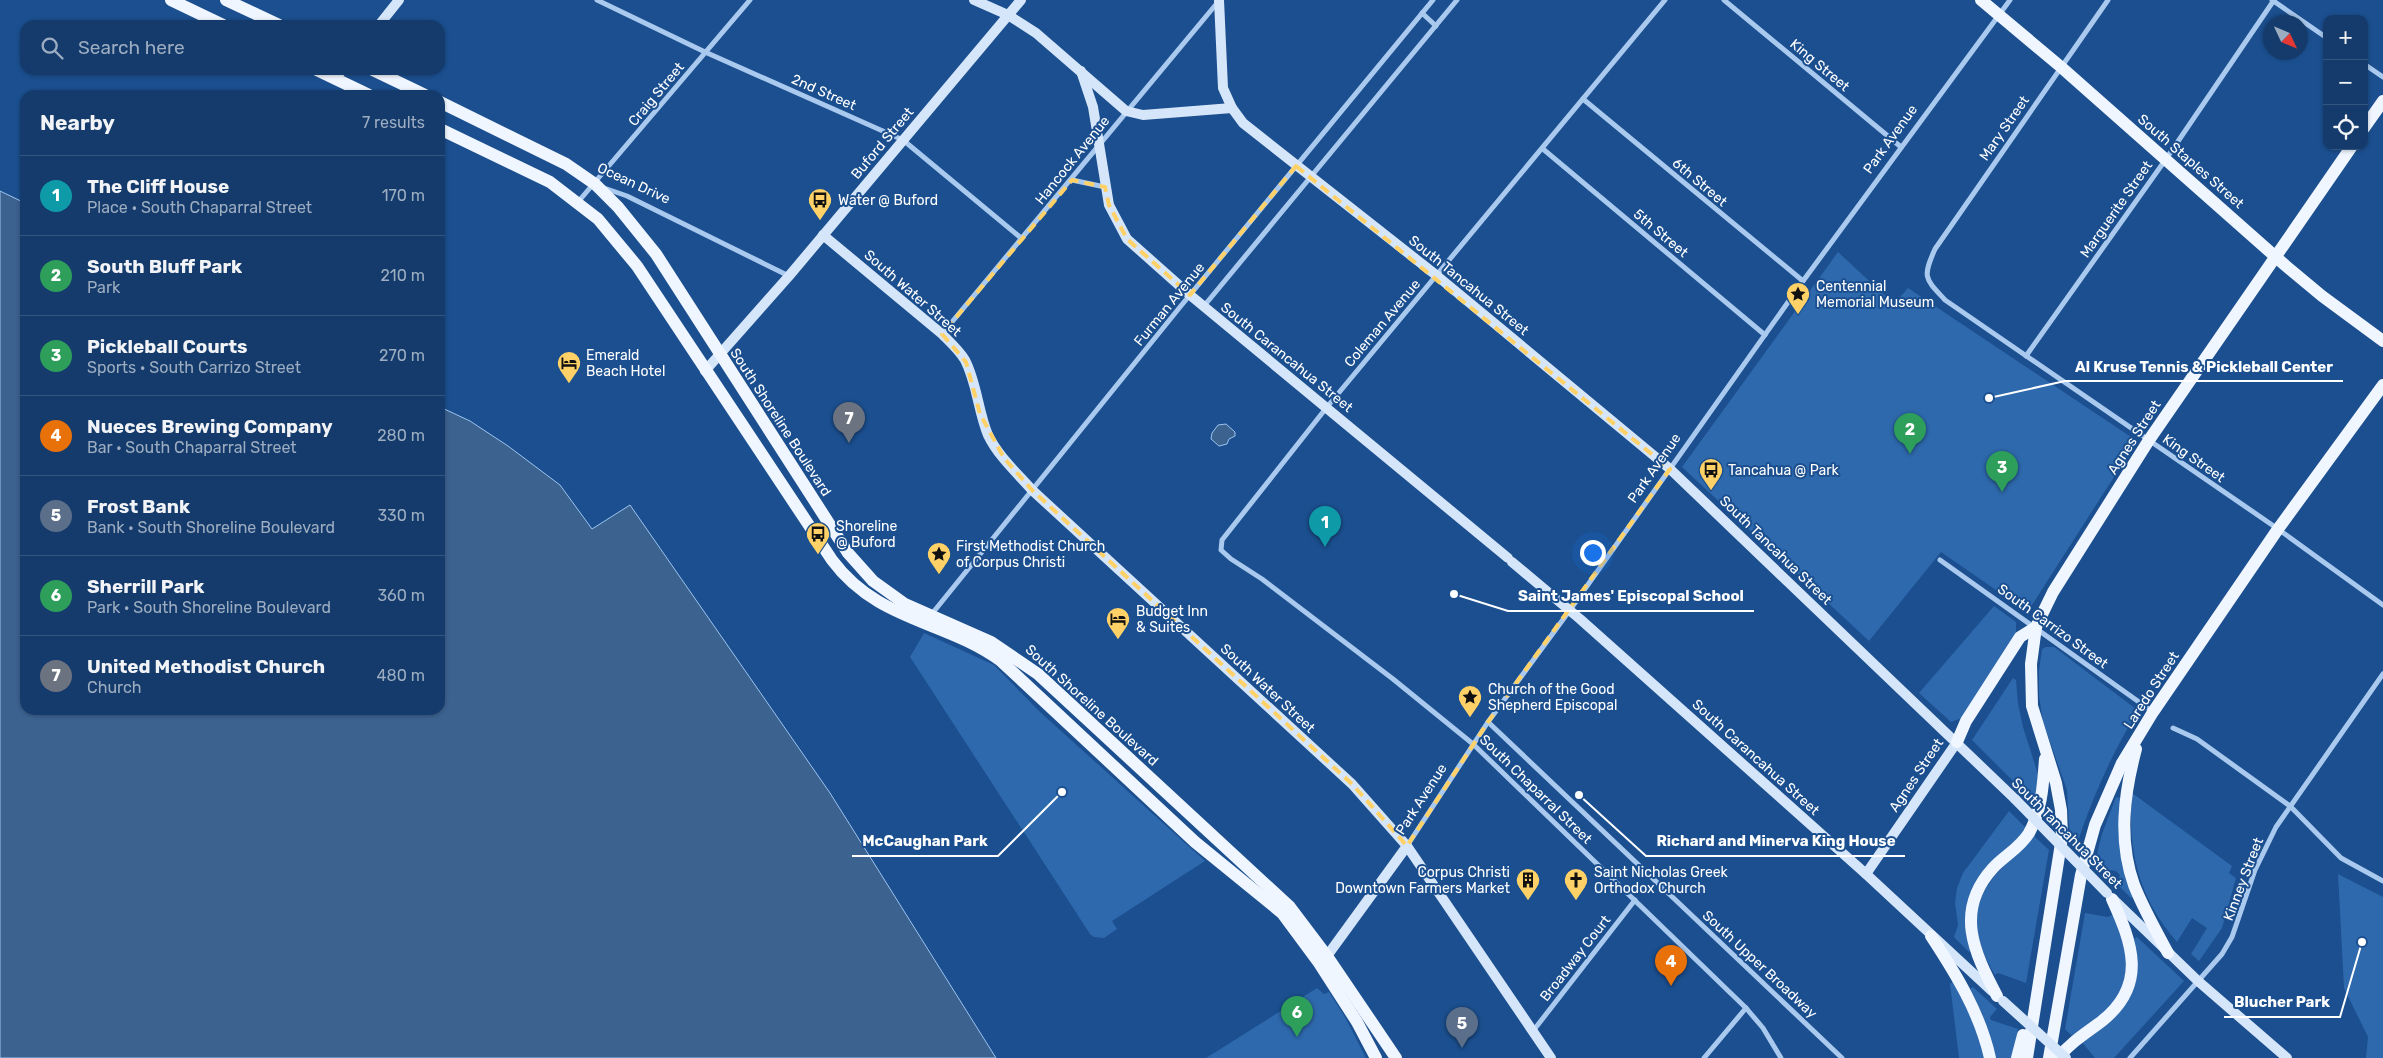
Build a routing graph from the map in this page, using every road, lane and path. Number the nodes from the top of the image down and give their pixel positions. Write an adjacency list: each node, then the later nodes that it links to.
1 (171, 0): 20 (main road)
2 (226, 0): 21 (main road)
3 (399, 0): 22 (main road)
4 (596, 0): 25 (street, 2nd Street)
5 (750, 0): 25 (street, Craig Street)
6 (974, 0): 18 (main road)
7 (1021, 0): 18 (main road, Buford Street)
8 (1219, 0): 37 (main road, South Tancahua Street); 38 (street, Hancock Avenue)
9 (1433, 0): 17 (street, Furman Avenue)
10 (1457, 0): 23 (street, Furman Avenue)
11 (1665, 0): 34 (street, Coleman Avenue)
12 (1724, 0): 43 (street, King Street)
13 (1981, 0): 19 (main road, South Staples Street)
14 (2010, 0): 19 (street, Park Avenue)
15 (2108, 0): 26 (street, Mary Street)
16 (2273, 0): 24 (street); 46 (street, Marguerite Street)
17 (1422, 13): 23 (street); 47 (street, Furman Avenue)
18 (1008, 15): 28 (main road); 41 (main road, Buford Street)
19 (1999, 15): 26 (main road, South Staples Street); 43 (street, Park Avenue)
20 (213, 20)
21 (268, 20)
22 (383, 20)
23 (1436, 26): 48 (street, Furman Avenue)
24 (2323, 35)
25 (705, 52): 41 (street, 2nd Street); 50 (street, Craig Street)
26 (2061, 67): 46 (main road, South Staples Street); 56 (street, Mary Street)
27 (2368, 67): 31 (street)
28 (1081, 71): 38 (main road); 42 (main road, South Carancahua Street)
29 (339, 75): 32 (main road)
30 (383, 75): 33 (main road)
31 (2383, 77)
32 (362, 90)
33 (415, 90)
34 (1583, 99): 44 (street, Coleman Avenue); 59 (street, 6th Street)
35 (2383, 101): 39 (main road)
36 (445, 104): 50 (main road, Ocean Drive)
37 (1232, 108): 38 (main road); 47 (main road, South Tancahua Street)
38 (1126, 111): 42 (street, Hancock Avenue)
39 (2368, 122)
40 (445, 130): 52 (main road)
41 (903, 140): 53 (main road, Buford Street); 54 (street, 2nd Street)
42 (1098, 145): 49 (street, Hancock Avenue); 51 (main road, South Carancahua Street)
43 (1901, 147): 59 (street, Park Avenue)
44 (1543, 149): 58 (street, Coleman Avenue); 63 (street, 5th Street)
45 (2349, 150): 55 (main road, Agnes Street)
46 (2166, 159): 55 (main road, South Staples Street); 66 (street, Marguerite Street)
47 (1296, 166): 48 (main road, South Tancahua Street); 60 (street, Furman Avenue)
48 (1311, 178): 58 (main road, South Tancahua Street); 61 (street, Furman Avenue)
49 (1072, 180): 51 (street); 54 (street, Hancock Avenue)
50 (594, 184): 52 (street, Craig Street); 57 (street, Ocean Drive); 65 (main road, South Shoreline Boulevard)
51 (1105, 187): 60 (main road, South Carancahua Street)
52 (578, 202): 67 (main road, South Shoreline Boulevard)
53 (823, 235): 57 (main road, Buford Street); 62 (main road, South Water Street)
54 (1021, 238): 62 (street, Hancock Avenue)
55 (2275, 257): 64 (main road, South Staples Street); 70 (main road, Agnes Street)
56 (1926, 272): 66 (street, King Street)
57 (789, 276): 65 (main road, Buford Street)
58 (1436, 276): 69 (street, Coleman Avenue); 71 (main road, South Tancahua Street)
59 (1803, 282): 63 (street, Park Avenue)
60 (1190, 295): 61 (main road, South Carancahua Street); 72 (street, Furman Avenue)
61 (1204, 306): 69 (main road, South Carancahua Street)
62 (942, 334): 72 (main road, South Water Street)
63 (1765, 335): 71 (street, Park Avenue)
64 (2383, 341)
65 (720, 356): 67 (main road, Buford Street); 78 (main road, South Shoreline Boulevard)
66 (2026, 356): 70 (street, King Street)
67 (705, 371): 78 (main road, South Shoreline Boulevard)
68 (2383, 385): 73 (main road, Laredo Street)
69 (1327, 407): 74 (street, Coleman Avenue); 77 (main road, South Carancahua Street)
70 (2149, 440): 73 (street, King Street); 79 (main road, Agnes Street)
71 (1670, 469): 77 (street, Park Avenue); 85 (main road, South Tancahua Street)
72 (1032, 490): 78 (street, Furman Avenue); 89 (main road, South Water Street)
73 (2278, 529): 76 (street, King Street); 81 (main road, Laredo Street)
74 (1221, 550): 86 (street, South Chaparral Street)
75 (1940, 560): 79 (street, South Carrizo Street)
76 (2383, 605)
77 (1570, 610): 82 (street, Park Avenue); 90 (main road, South Carancahua Street)
78 (928, 620): 96 (main road, South Shoreline Boulevard); 96 (main road, South Shoreline Boulevard)
79 (2036, 627): 81 (street, South Carrizo Street); 85 (main road); 87 (main road)
80 (2383, 674): 88 (street, Kinney Street)
81 (2153, 712): 84 (main road, Laredo Street)
82 (1488, 722): 86 (street, Park Avenue); 107 (street, South Upper Broadway)
83 (2172, 728): 88 (street)
84 (2140, 733): 95 (main road); 111 (main road, Laredo Street)
85 (1957, 742): 90 (main road, Agnes Street); 92 (main road, South Tancahua Street, bridge)
86 (1473, 744): 89 (street, Park Avenue); 93 (street, South Chaparral Street)
87 (2045, 754): 97 (main road); 99 (main road)
88 (2290, 806): 91 (street); 98 (street, Kinney Street)
89 (1407, 846): 96 (main road, Park Avenue); 101 (main road, South Water Street)
90 (1866, 874): 94 (main road, South Carancahua Street)
91 (2383, 881)
92 (2110, 896): 95 (main road, South Tancahua Street); 112 (main road)
93 (1636, 900): 100 (street, South Chaparral Street); 101 (street, Broadway Court)
94 (1931, 936): 99 (main road, South Carancahua Street); 108 (main road)
95 (2168, 953): 98 (main road, South Tancahua Street)
96 (1323, 959): 102 (main road, South Shoreline Boulevard); 103 (main road, South Shoreline Boulevard)
97 (2041, 972): 109 (main road); 110 (main road)
98 (2198, 981): 114 (street, Kinney Street); 115 (main road, South Tancahua Street)
99 (2000, 998): 113 (main road, South Carancahua Street, bridge)
100 (1746, 1008): 105 (street); 106 (street, South Chaparral Street)
101 (1533, 1031): 104 (main road, South Water Street)
102 (1376, 1058)
103 (1396, 1058)
104 (1551, 1058)
105 (1704, 1058)
106 (1781, 1058)
107 (1842, 1058)
108 (1990, 1058)
109 (2017, 1058)
110 (2026, 1058)
111 (2049, 1058)
112 (2058, 1058)
113 (2066, 1058)
114 (2130, 1058)
115 (2287, 1058)

